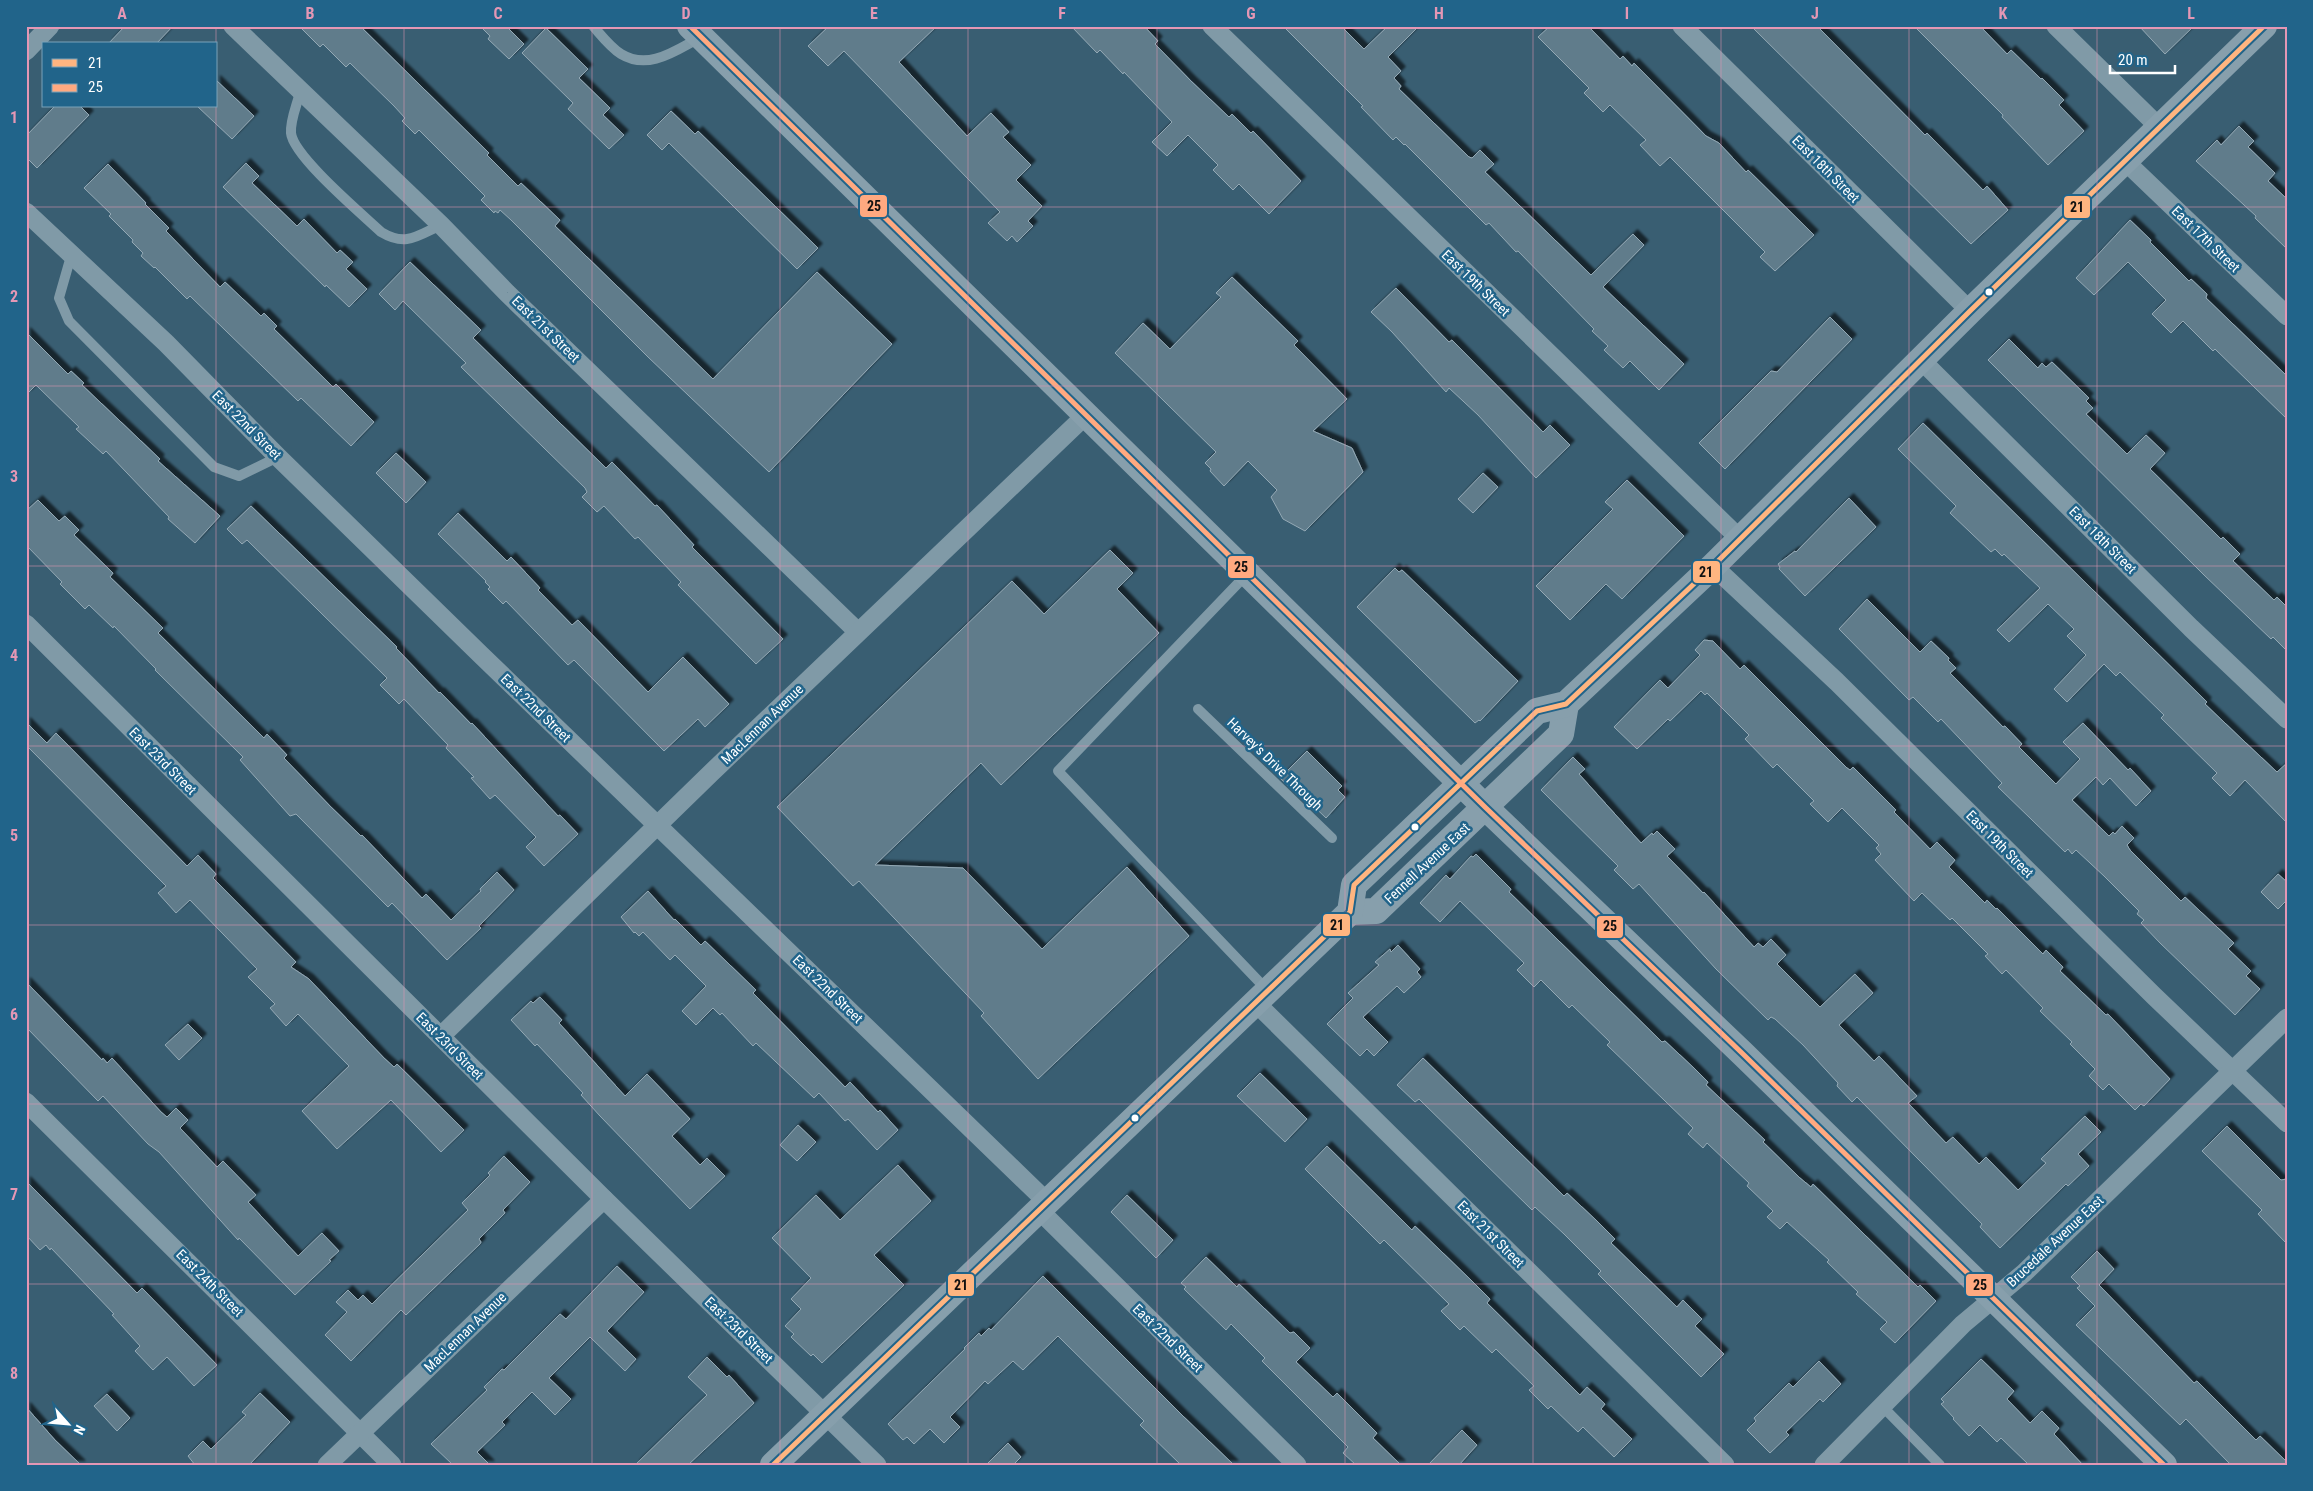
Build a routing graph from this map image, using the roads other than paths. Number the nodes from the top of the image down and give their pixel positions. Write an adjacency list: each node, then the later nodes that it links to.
1 (50, 26): 9 (street)
2 (233, 26): 10 (street, East 21st Street)
3 (593, 26): 8 (lane)
4 (1212, 26): 21 (street, East 19th Street)
5 (1682, 26): 16 (street, East 18th Street)
6 (2056, 26): 11 (street)
7 (2264, 26): 11 (main road)
8 (695, 31): 19 (main road)
9 (26, 50)
10 (300, 92): 14 (street, East 21st Street); 14 (lane)
11 (2159, 127): 12 (main road)
12 (2126, 162): 16 (main road); 17 (street, East 17th Street)
13 (26, 212): 15 (street, East 22nd Street)
14 (441, 225): 25 (street, East 21st Street)
15 (76, 259): 20 (street, East 22nd Street); 20 (lane)
16 (1970, 311): 18 (main road)
17 (2287, 316)
18 (1921, 360): 21 (main road); 28 (street, East 18th Street)
19 (1086, 415): 23 (main road); 25 (street, MacLennan Avenue)
20 (278, 457): 31 (street, East 22nd Street)
21 (1740, 539): 22 (main road)
22 (1713, 566): 26 (main road); 37 (street, East 19th Street)
23 (1248, 573): 29 (main road); 34 (lane)
24 (26, 624): 36 (street, East 23rd Street)
25 (858, 632): 31 (street, MacLennan Avenue)
26 (1566, 704): 29 (main road); 30 (main road, Fennell Avenue East)
27 (1198, 709): 32 (lane, Harvey's Drive Through)
28 (2287, 718)
29 (1462, 784): 30 (main road); 33 (main road)
30 (1486, 808): 33 (main road, Fennell Avenue East); 42 (main road)
31 (658, 825): 36 (street, MacLennan Avenue); 41 (street, East 22nd Street)
32 (1332, 838)
33 (1350, 912): 34 (main road)
34 (1262, 997): 41 (main road); 51 (street, East 21st Street)
35 (2287, 1018): 37 (street, Brucedale Avenue East)
36 (441, 1036): 40 (street, East 23rd Street)
37 (2232, 1070): 39 (street, East 19th Street); 42 (street, Brucedale Avenue East)
38 (26, 1102): 45 (street, East 24th Street)
39 (2287, 1123)
40 (604, 1199): 44 (street, East 23rd Street); 45 (street, MacLennan Avenue)
41 (1044, 1207): 44 (main road); 50 (street, East 22nd Street)
42 (1994, 1298): 43 (street, Brucedale Avenue East); 54 (main road)
43 (1883, 1407): 52 (street, Brucedale Avenue East); 53 (lane)
44 (826, 1414): 48 (main road); 49 (street, East 23rd Street)
45 (360, 1433): 46 (street, MacLennan Avenue); 47 (street, East 24th Street)
46 (327, 1465)
47 (392, 1465)
48 (773, 1465)
49 (877, 1465)
50 (1297, 1465)
51 (1725, 1465)
52 (1824, 1465)
53 (1940, 1465)
54 (2164, 1465)

